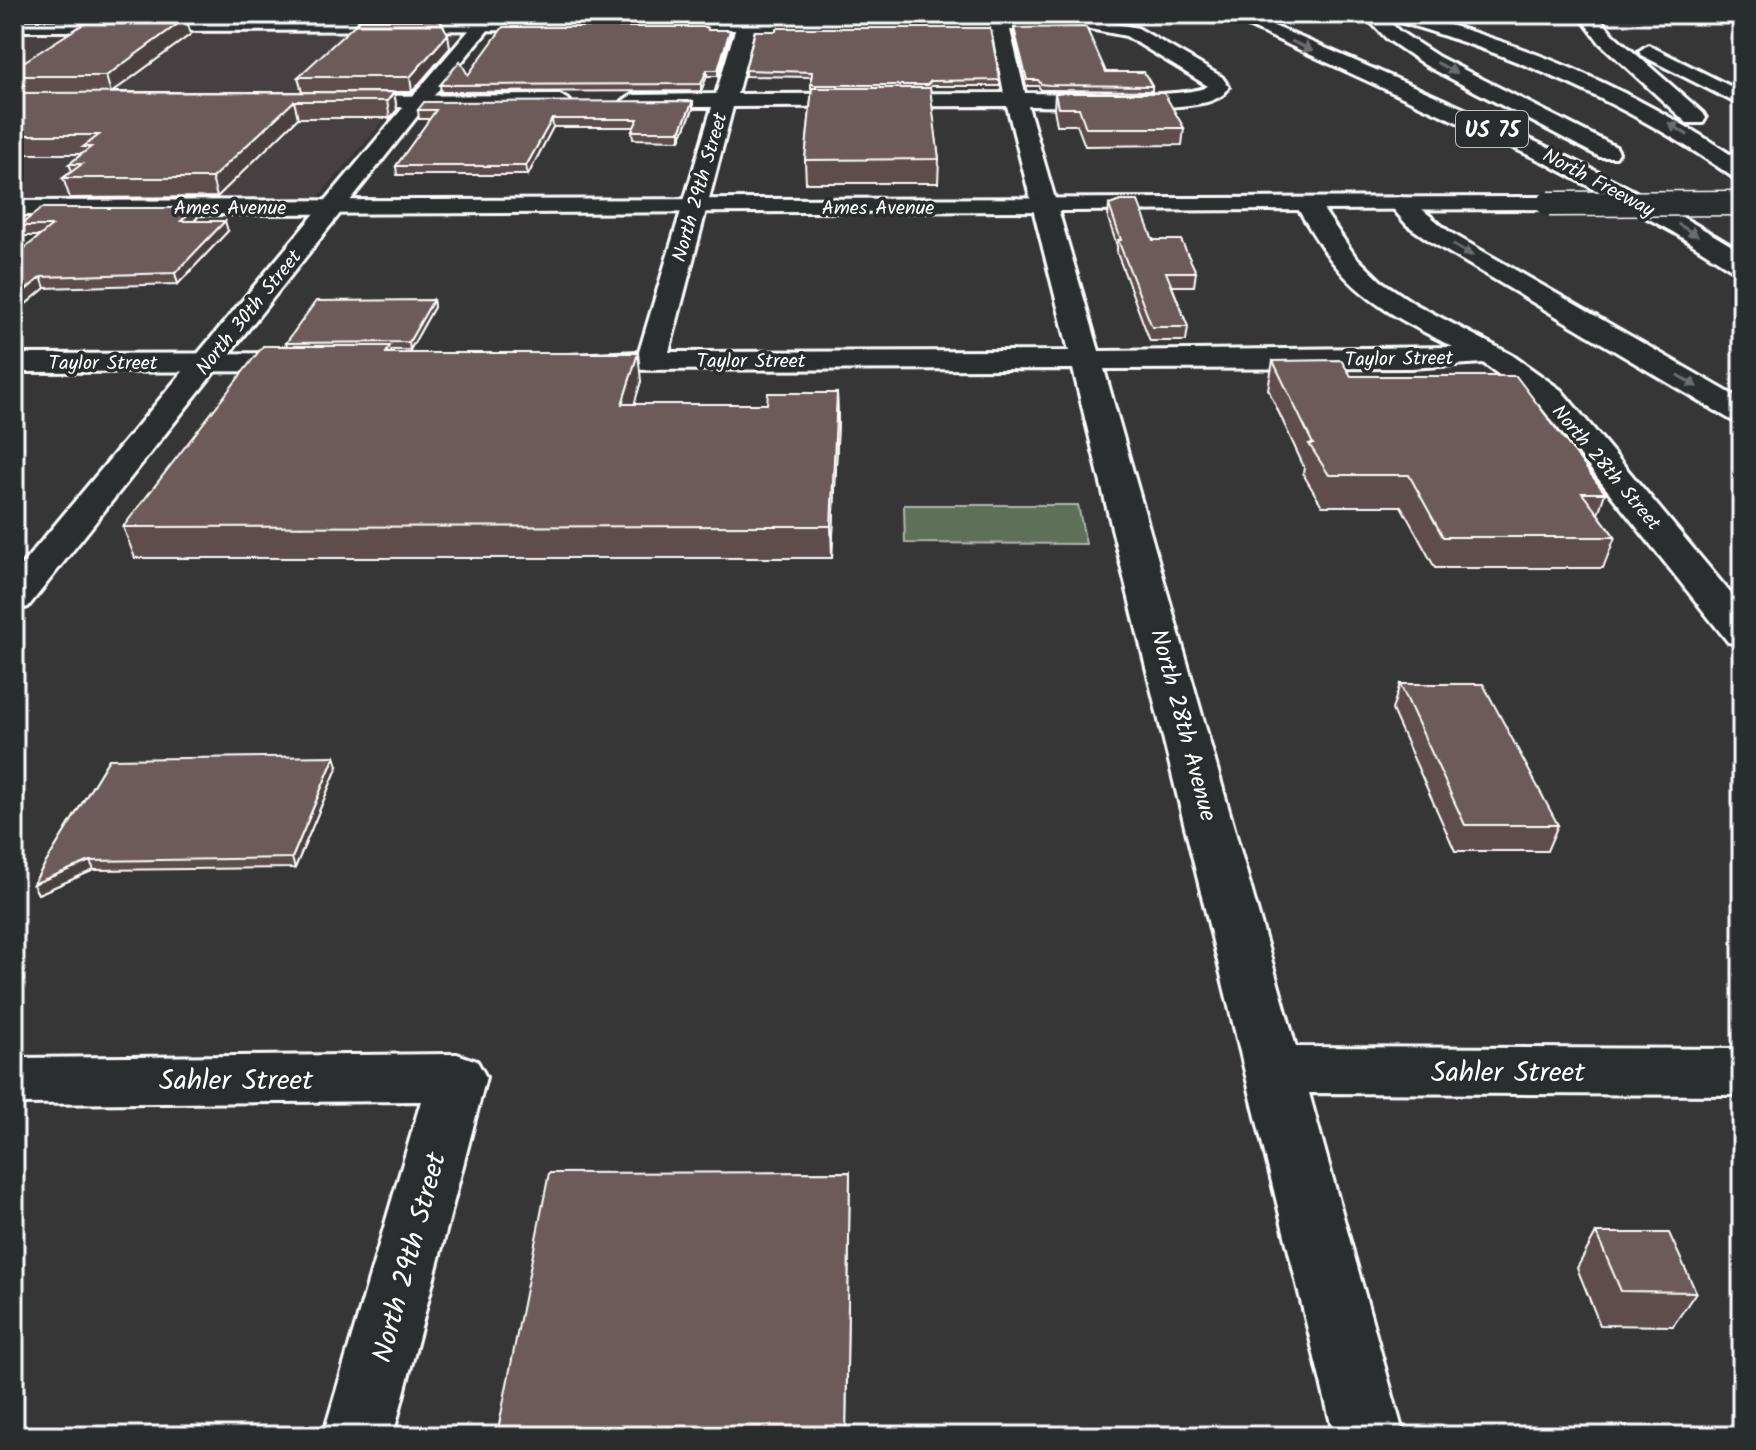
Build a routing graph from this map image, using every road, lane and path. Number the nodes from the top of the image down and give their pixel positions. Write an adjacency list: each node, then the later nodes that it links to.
1 (503, 14): 7 (main road, North 30th Street)
2 (1231, 14): 29 (main road, North Freeway / US 75, one-way to 29)
3 (1587, 14): 17 (main road)
4 (1603, 14): 11 (main road)
5 (1382, 18): 18 (main road, one-way to 18); 19 (main road, one-way to 5)
6 (998, 19): 8 (main road); 10 (main road, North 28th Avenue); 10 (main road)
7 (484, 20): 8 (main road); 9 (main road); 12 (main road, North 30th Street)
8 (747, 20): 15 (main road, North 29th Street)
9 (14, 26)
10 (1016, 100): 15 (main road); 24 (main road, North 28th Avenue)
11 (1742, 100)
12 (419, 101): 13 (main road); 16 (main road); 25 (main road, North 30th Street)
13 (576, 101)
14 (606, 101): 15 (main road)
15 (723, 101): 27 (main road, North 29th Street)
16 (310, 102)
17 (1742, 164)
18 (1631, 165)
19 (1742, 173)
20 (1655, 180): 28 (main road)
21 (1742, 203): 23 (main road, Ames Avenue, bridge)
22 (1307, 204): 23 (main road, Ames Avenue); 24 (main road, Ames Avenue); 30 (main road, North 28th Street)
23 (1401, 204): 37 (main road, one-way to 37)
24 (1046, 205): 27 (main road, Ames Avenue); 31 (main road, North 28th Avenue)
25 (334, 207): 26 (main road, Ames Avenue); 27 (main road, Ames Avenue); 34 (main road, North 30th Street)
26 (14, 208)
27 (694, 208): 33 (main road, North 29th Street)
28 (1727, 226)
29 (1742, 264)
30 (1488, 354): 31 (main road, Taylor Street); 39 (main road, North 28th Street)
31 (1088, 360): 33 (main road, Taylor Street); 40 (main road, North 28th Avenue)
32 (557, 361): 33 (main road, Taylor Street)
33 (651, 361)
34 (207, 362): 35 (main road, Taylor Street); 36 (main road, Taylor Street); 38 (main road, North 30th Street)
35 (343, 362)
36 (14, 363)
37 (1742, 413)
38 (14, 599)
39 (1742, 633)
40 (1274, 1070): 41 (main road, Sahler Street); 45 (main road, North 28th Avenue)
41 (1742, 1072)
42 (457, 1077): 43 (main road, Sahler Street); 44 (main road, North 29th Street)
43 (14, 1081)
44 (358, 1436)
45 (1369, 1436)

